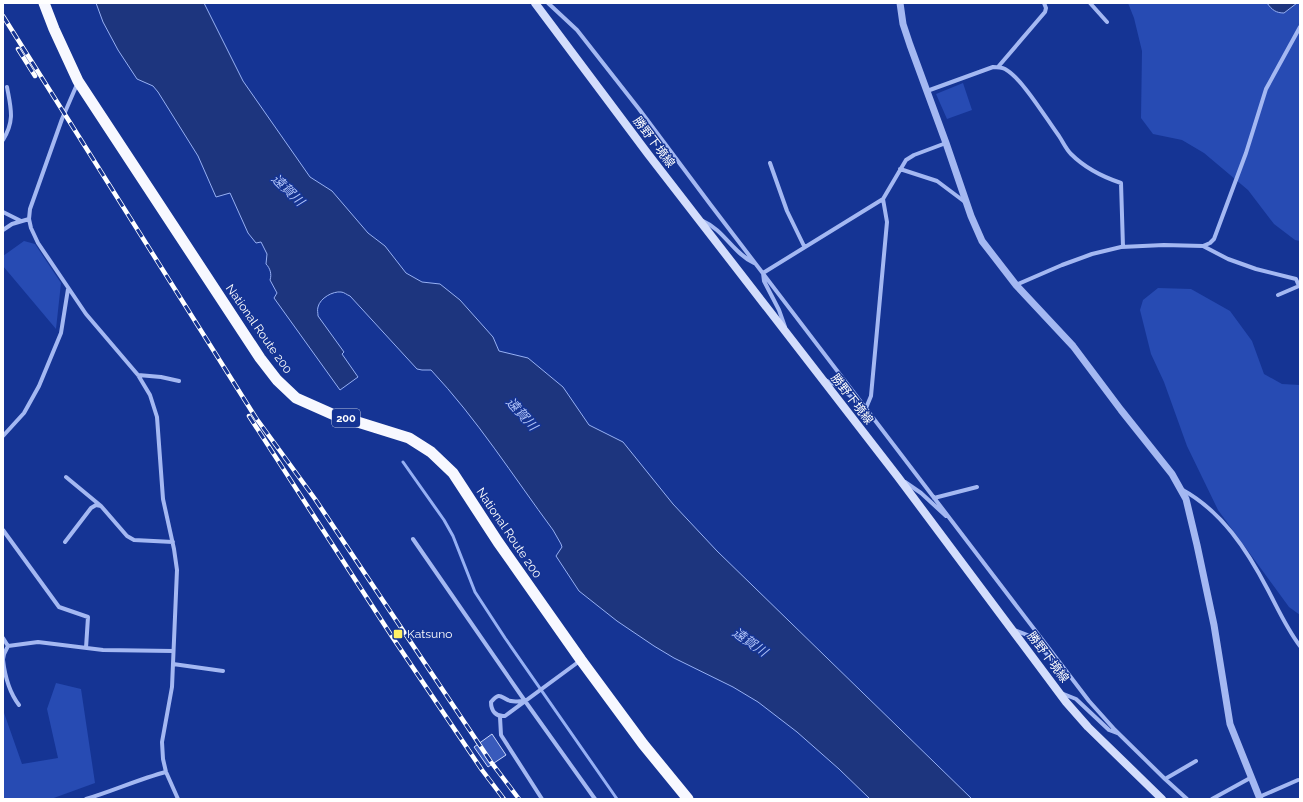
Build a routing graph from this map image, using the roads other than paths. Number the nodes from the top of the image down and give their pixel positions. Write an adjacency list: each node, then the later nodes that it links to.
1 (44, 3): 10 (highway, National Route 200 / 200)
2 (535, 3): 21 (main road, 勝野下境線)
3 (548, 3): 27 (street)
4 (900, 3): 12 (street)
5 (1044, 3): 9 (street)
6 (1090, 3): 7 (street)
7 (1107, 22)
8 (1300, 27): 25 (street)
9 (998, 67): 12 (street); 26 (street)
10 (78, 81): 20 (street); 57 (highway, National Route 200 / 200)
11 (7, 87): 13 (street)
12 (927, 91): 14 (street)
13 (3, 140)
14 (946, 143): 16 (street); 18 (street)
15 (770, 163): 24 (street)
16 (900, 168): 17 (street); 18 (street)
17 (883, 199): 24 (street); 36 (street)
18 (967, 203): 29 (street)
19 (3, 212): 22 (street)
20 (29, 219): 22 (street); 30 (street)
21 (699, 219): 27 (street); 32 (main road, 勝野下境線)
22 (21, 221): 23 (street)
23 (3, 230)
24 (804, 246): 28 (street)
25 (1203, 246): 26 (street); 31 (street)
26 (1123, 247): 29 (street)
27 (756, 264): 28 (street)
28 (763, 273): 32 (street); 36 (street)
29 (1016, 285): 41 (street)
30 (68, 288): 33 (street); 37 (street)
31 (1278, 295)
32 (788, 335): 34 (main road, 勝野下境線)
33 (138, 375): 35 (street); 48 (street)
34 (821, 378): 36 (street); 39 (main road, 勝野下境線)
35 (179, 380)
36 (866, 408): 42 (street)
37 (3, 436)
38 (66, 477): 43 (street)
39 (898, 477): 44 (street); 49 (main road, 勝野下境線)
40 (977, 487): 42 (street)
41 (1180, 489): 52 (street); 68 (street)
42 (934, 498): 44 (street)
43 (101, 506): 47 (street); 48 (street)
44 (951, 520): 59 (street)
45 (3, 530): 54 (street)
46 (413, 539): 62 (street)
47 (65, 542)
48 (173, 542): 55 (street)
49 (1012, 629): 59 (street); 61 (main road, 勝野下境線)
50 (3, 638): 51 (street)
51 (8, 646): 53 (street); 54 (street); 56 (street)
52 (1300, 646)
53 (3, 647)
54 (86, 648): 55 (street)
55 (173, 651): 58 (street)
56 (3, 660): 63 (street)
57 (581, 660): 62 (street); 76 (highway, National Route 200 / 200)
58 (173, 664): 60 (street); 67 (street)
59 (1063, 668): 65 (street)
60 (222, 671)
61 (1059, 692): 65 (street); 77 (main road, 勝野下境線)
62 (525, 701): 64 (street); 64 (street); 75 (street)
63 (19, 705)
64 (500, 717): 74 (street)
65 (1120, 734): 69 (street)
66 (1196, 761): 69 (street)
67 (166, 772): 72 (street); 73 (street)
68 (1252, 777): 71 (street); 79 (street)
69 (1165, 780): 78 (street)
70 (1298, 780): 71 (street)
71 (1260, 798)
72 (86, 799)
73 (178, 799)
74 (542, 799)
75 (595, 799)
76 (688, 799)
77 (1162, 799)
78 (1188, 799)
79 (1212, 799)

